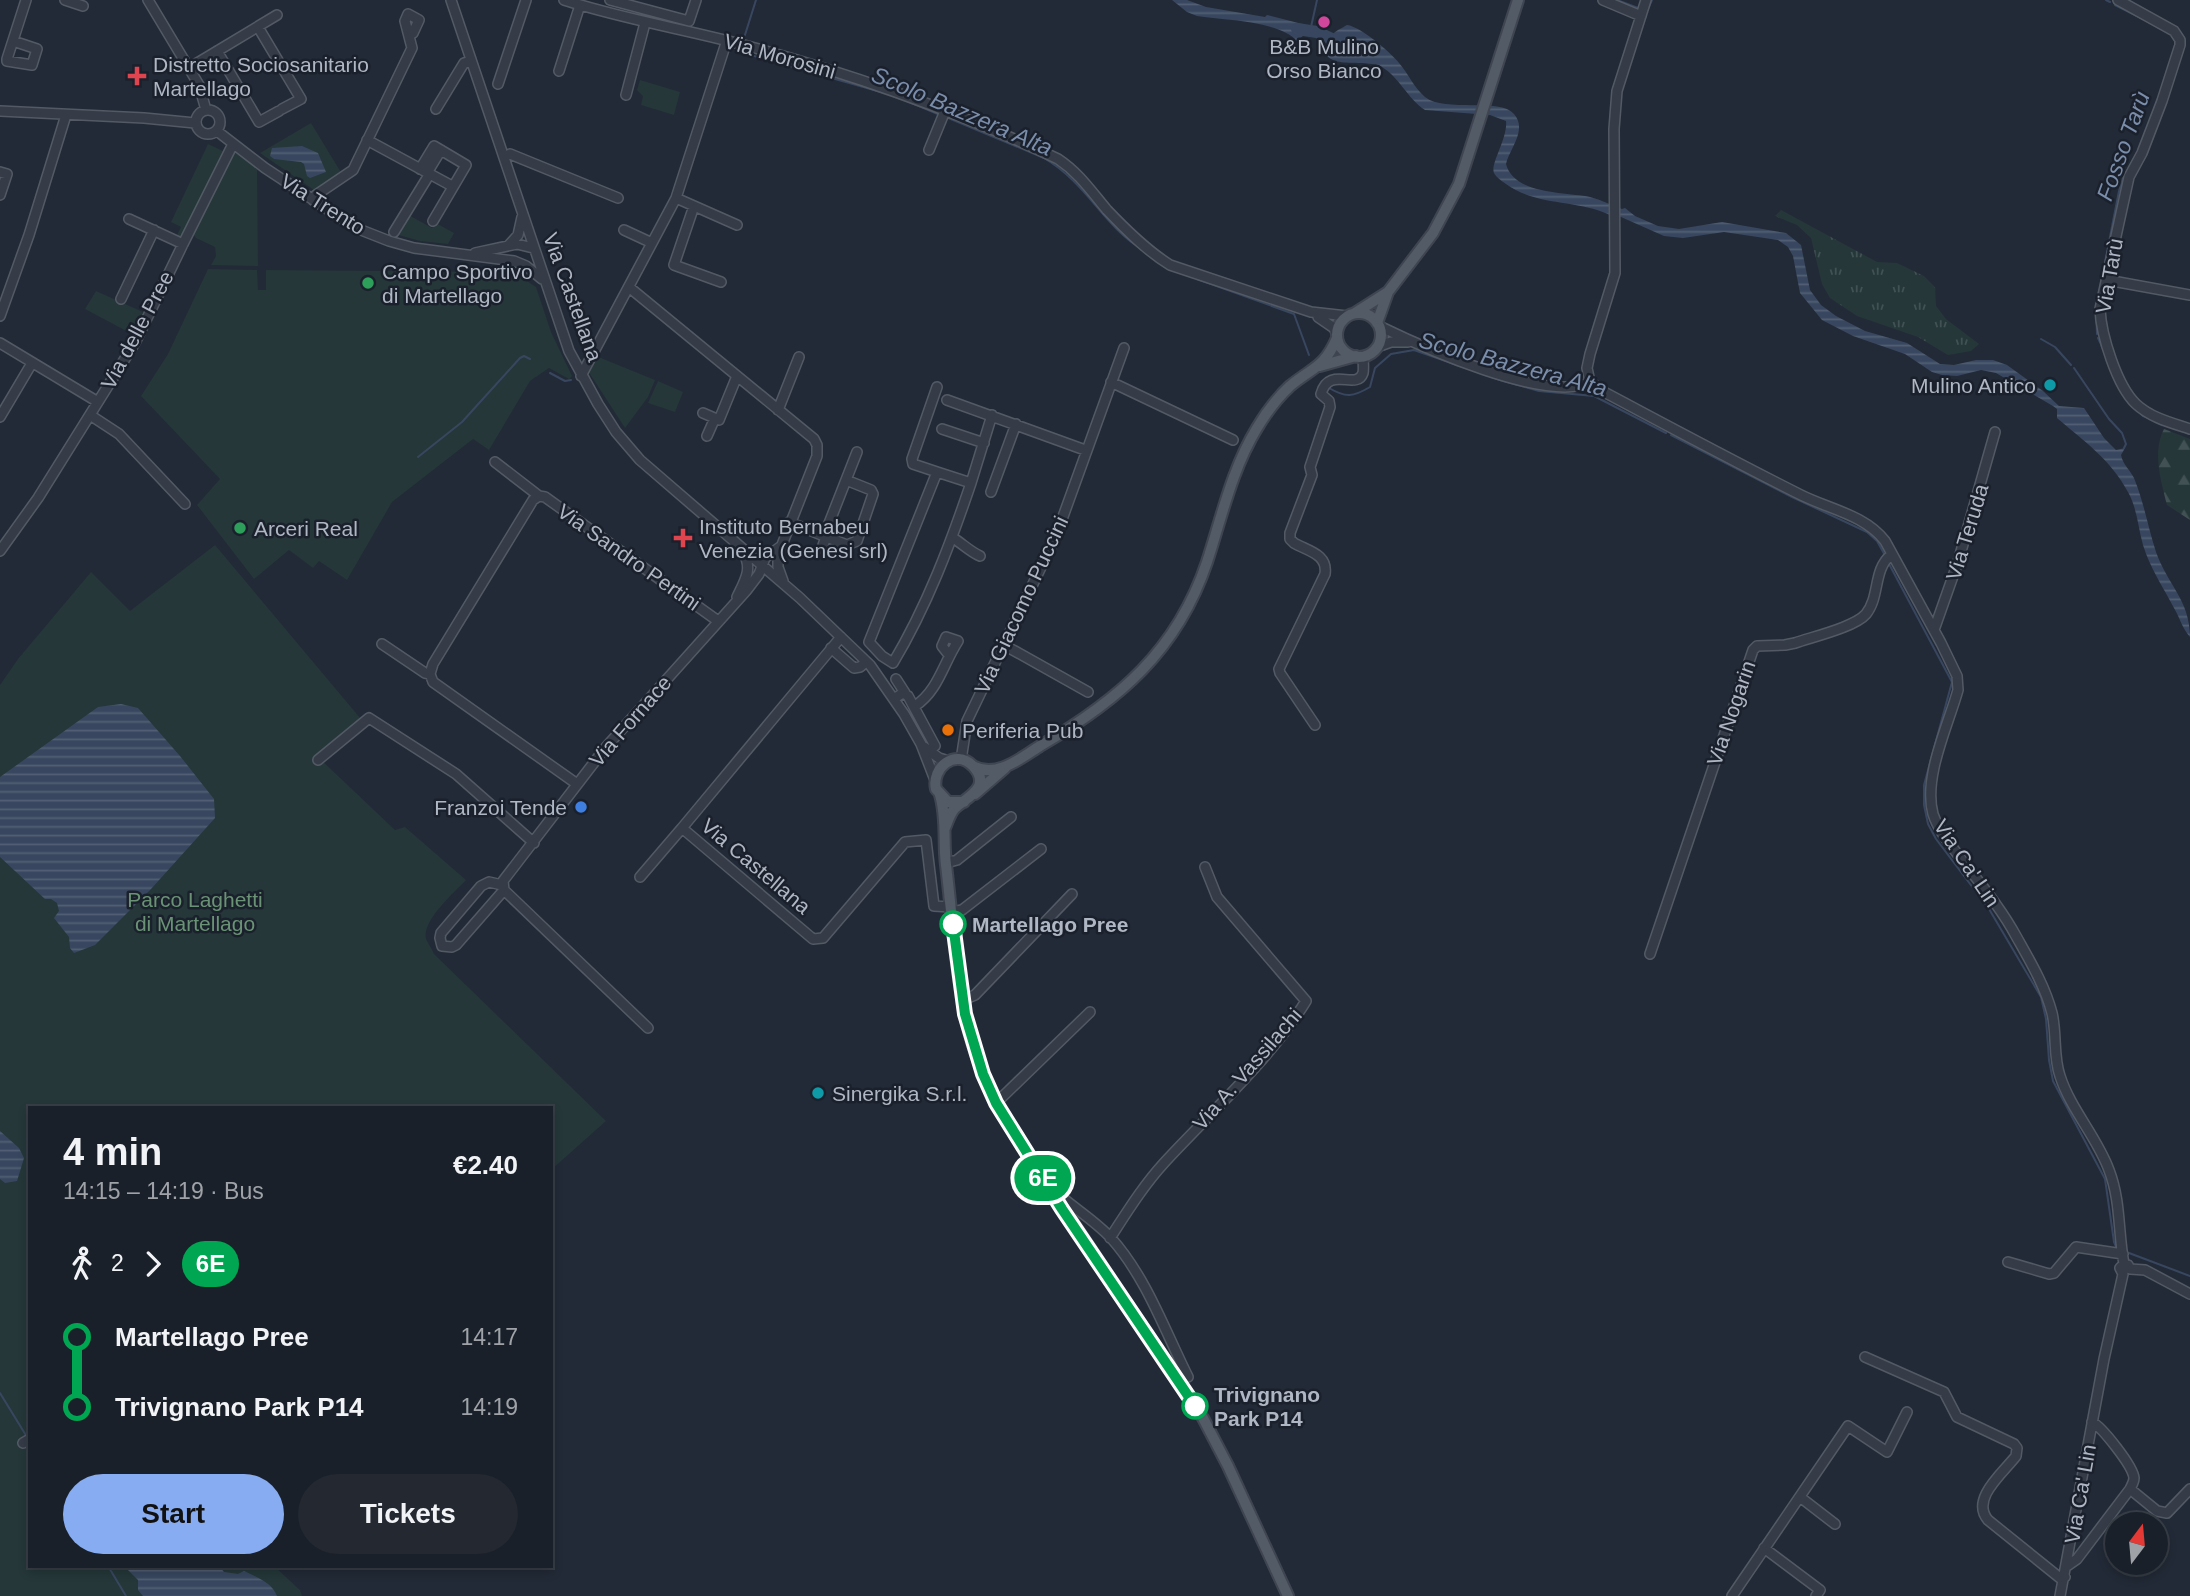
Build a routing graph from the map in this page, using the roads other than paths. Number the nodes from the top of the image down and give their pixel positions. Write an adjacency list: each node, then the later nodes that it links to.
1 (26, 0): 22 (street)
2 (65, 0): 14 (street)
3 (148, 0): 25 (street)
4 (451, 0): 24 (street, Via Castellana)
5 (526, 0): 27 (street)
6 (564, 0): 13 (street, Via Morosini)
7 (610, 0): 8 (street); 15 (street)
8 (696, 0)
9 (1518, 0): 65 (main road)
10 (1603, 0): 17 (street)
11 (1646, 0): 17 (street)
12 (2118, 0): 61 (street, Via Tarù)
13 (580, 5): 15 (street, Via Morosini); 26 (street)
14 (83, 6)
15 (606, 13): 18 (street, Via Morosini)
16 (277, 16): 19 (street)
17 (1641, 16): 84 (street)
18 (645, 23): 21 (street, Via Morosini); 28 (street)
19 (258, 27): 23 (street); 23 (street)
20 (411, 38): 36 (street)
21 (727, 40): 32 (street, Via Morosini); 45 (street)
22 (13, 41): 22 (street)
23 (217, 51): 25 (street)
24 (471, 61): 29 (street); 48 (street, Via Castellana)
25 (189, 68): 30 (street)
26 (559, 71)
27 (498, 84)
28 (626, 95)
29 (436, 109)
30 (206, 110): 34 (street); 35 (street)
31 (0, 111): 33 (street)
32 (945, 111): 38 (street); 68 (street, Via Morosini)
33 (66, 115): 34 (street); 70 (street)
34 (195, 123): 35 (street)
35 (216, 131): 37 (street, Via Trento)
36 (368, 140): 41 (street); 46 (street)
37 (233, 144): 46 (street, Via Trento); 56 (street, Via delle Pree)
38 (929, 150)
39 (510, 154): 44 (street)
40 (0, 172): 43 (street)
41 (425, 172): 42 (street); 42 (street); 54 (street)
42 (452, 186): 50 (street)
43 (0, 195)
44 (618, 198)
45 (676, 198): 47 (street); 55 (street)
46 (313, 200): 59 (street, Via Trento)
47 (694, 206): 51 (street); 63 (street)
48 (523, 214): 57 (street); 58 (street, Via Castellana)
49 (129, 219): 52 (street)
50 (433, 221)
51 (737, 225)
52 (154, 230): 56 (street); 67 (street)
53 (624, 230): 55 (street)
54 (394, 232)
55 (652, 243): 64 (street)
56 (183, 244): 87 (street, Via delle Pree)
57 (507, 246): 58 (street); 59 (street)
58 (533, 248): 60 (street); 62 (street, Via Castellana)
59 (470, 254): 60 (street, Via Trento)
60 (514, 261): 62 (street)
61 (2107, 280): 66 (street); 96 (street, Via Tarù)
62 (545, 281): 81 (street, Via Castellana)
63 (722, 282)
64 (629, 288): 81 (street); 82 (street)
65 (1388, 292): 69 (main road); 71 (main road)
66 (2190, 295)
67 (121, 299)
68 (1311, 312): 69 (street, Via Morosini); 72 (street, Via Morosini)
69 (1351, 315): 71 (main road); 72 (main road)
70 (0, 316)
71 (1378, 324): 73 (street); 75 (main road)
72 (1337, 337): 77 (main road); 80 (main road)
73 (1410, 342): 75 (street); 84 (street)
74 (0, 343): 79 (street)
75 (1377, 347): 77 (main road)
76 (1124, 348): 83 (street, Via Giacomo Puccini)
77 (1360, 356): 80 (main road); 137 (street)
78 (799, 357): 88 (street)
79 (32, 363): 87 (street); 92 (street)
80 (1320, 366): 143 (main road)
81 (581, 376): 113 (street, Via Castellana)
82 (737, 376): 88 (street); 93 (street)
83 (1111, 382): 99 (street); 101 (street, Via Giacomo Puccini)
84 (1590, 382): 118 (street, Via Ca' Lin)
85 (937, 387): 104 (street)
86 (947, 400): 91 (street)
87 (98, 402): 90 (street, Via delle Pree)
88 (778, 410): 110 (street)
89 (703, 413): 93 (street)
90 (90, 415): 109 (street); 115 (street, Via delle Pree)
91 (992, 415): 94 (street); 100 (street)
92 (0, 417)
93 (715, 418): 98 (street)
94 (1016, 424): 101 (street); 107 (street)
95 (942, 429): 100 (street)
96 (2190, 429)
97 (1995, 432): 123 (street, Via Teruda)
98 (707, 436)
99 (1233, 440)
100 (984, 443): 106 (street)
101 (1085, 450): 126 (street, Via Giacomo Puccini)
102 (857, 452): 105 (street)
103 (495, 462): 108 (street, Via Sandro Pertini)
104 (937, 472): 106 (street); 129 (street)
105 (846, 480): 111 (street); 111 (street)
106 (971, 483): 112 (street)
107 (992, 492)
108 (539, 496): 122 (street, Via Sandro Pertini); 131 (street, Via Sandro Pertini)
109 (185, 504)
110 (789, 522): 111 (street); 116 (street)
111 (825, 537): 114 (street)
112 (953, 538): 117 (street); 129 (street)
113 (736, 543): 116 (street); 119 (street, Via Castellana); 120 (street)
114 (822, 548)
115 (0, 551)
116 (776, 551): 119 (street); 121 (street)
117 (980, 556)
118 (1888, 557): 123 (street, Via Ca' Lin); 160 (street, Via Nogarin)
119 (762, 565): 120 (street); 121 (street, Via Castellana)
120 (753, 574): 121 (street); 122 (street, Via Fornace)
121 (784, 583): 124 (street, Via Castellana)
122 (718, 621): 145 (street, Via Fornace)
123 (1934, 630): 168 (street, Via Ca' Lin)
124 (841, 637): 127 (street, Via Castellana); 130 (street, Via Castellana)
125 (382, 644): 131 (street)
126 (1004, 645): 133 (street); 141 (street, Via Giacomo Puccini)
127 (831, 648): 130 (street); 150 (street, Via Castellana)
128 (949, 654): 136 (street)
129 (882, 656): 130 (street)
130 (868, 664): 135 (street, Via Castellana)
131 (430, 674): 145 (street)
132 (896, 679): 134 (street)
133 (1088, 692)
134 (905, 693): 135 (street); 136 (street)
135 (895, 698): 138 (street, Via Castellana)
136 (915, 706): 139 (street)
137 (1315, 725)
138 (921, 744): 141 (street, Via Castellana); 144 (street, Via Castellana)
139 (935, 746)
140 (318, 760): 152 (street)
141 (955, 760): 142 (main road); 144 (main road)
142 (973, 766): 143 (main road); 146 (main road)
143 (1007, 766): 146 (main road)
144 (935, 780): 147 (main road)
145 (577, 784): 152 (street, Via Fornace)
146 (975, 794): 148 (main road)
147 (940, 795): 148 (main road); 151 (main road)
148 (964, 802): 151 (main road)
149 (1011, 817): 154 (street)
150 (681, 828): 156 (street, Via Castellana); 159 (street, Via Castellana)
151 (944, 830): 154 (main road)
152 (534, 843): 157 (street, Via Fornace)
153 (1041, 849): 159 (street)
154 (946, 863): 159 (main road)
155 (1205, 867): 166 (street, Via A. Vassilachi)
156 (640, 877)
157 (503, 888): 157 (street, Via Fornace); 163 (street)
158 (1072, 894): 161 (street)
159 (951, 909): 161 (main road)
160 (1650, 954)
161 (963, 1000): 164 (main road)
162 (1090, 1012): 164 (street)
163 (648, 1028)
164 (996, 1103): 165 (main road)
165 (1057, 1200): 166 (street); 172 (main road)
166 (1110, 1238): 170 (street)
167 (2008, 1262): 168 (street)
168 (2125, 1265): 169 (street); 175 (street, Via Ca' Lin)
169 (2190, 1294)
170 (1175, 1350): 172 (street); 173 (street)
171 (1866, 1357): 182 (street)
172 (1163, 1358): 183 (main road)
173 (1188, 1377)
174 (1907, 1412): 178 (street)
175 (2092, 1422): 176 (street, Via Ca' Lin); 181 (street, Via Ca' Lin)
176 (2130, 1489): 177 (street); 181 (street, Via Ca' Lin)
177 (2190, 1489)
178 (1800, 1497): 179 (street); 180 (street)
179 (1835, 1524)
180 (1764, 1548): 184 (street); 185 (street)
181 (2067, 1566): 182 (street, Via Ca' Lin)
182 (2065, 1577): 186 (street, Via Ca' Lin)
183 (1289, 1596)
184 (1732, 1596)
185 (1816, 1596)
186 (2060, 1596)

